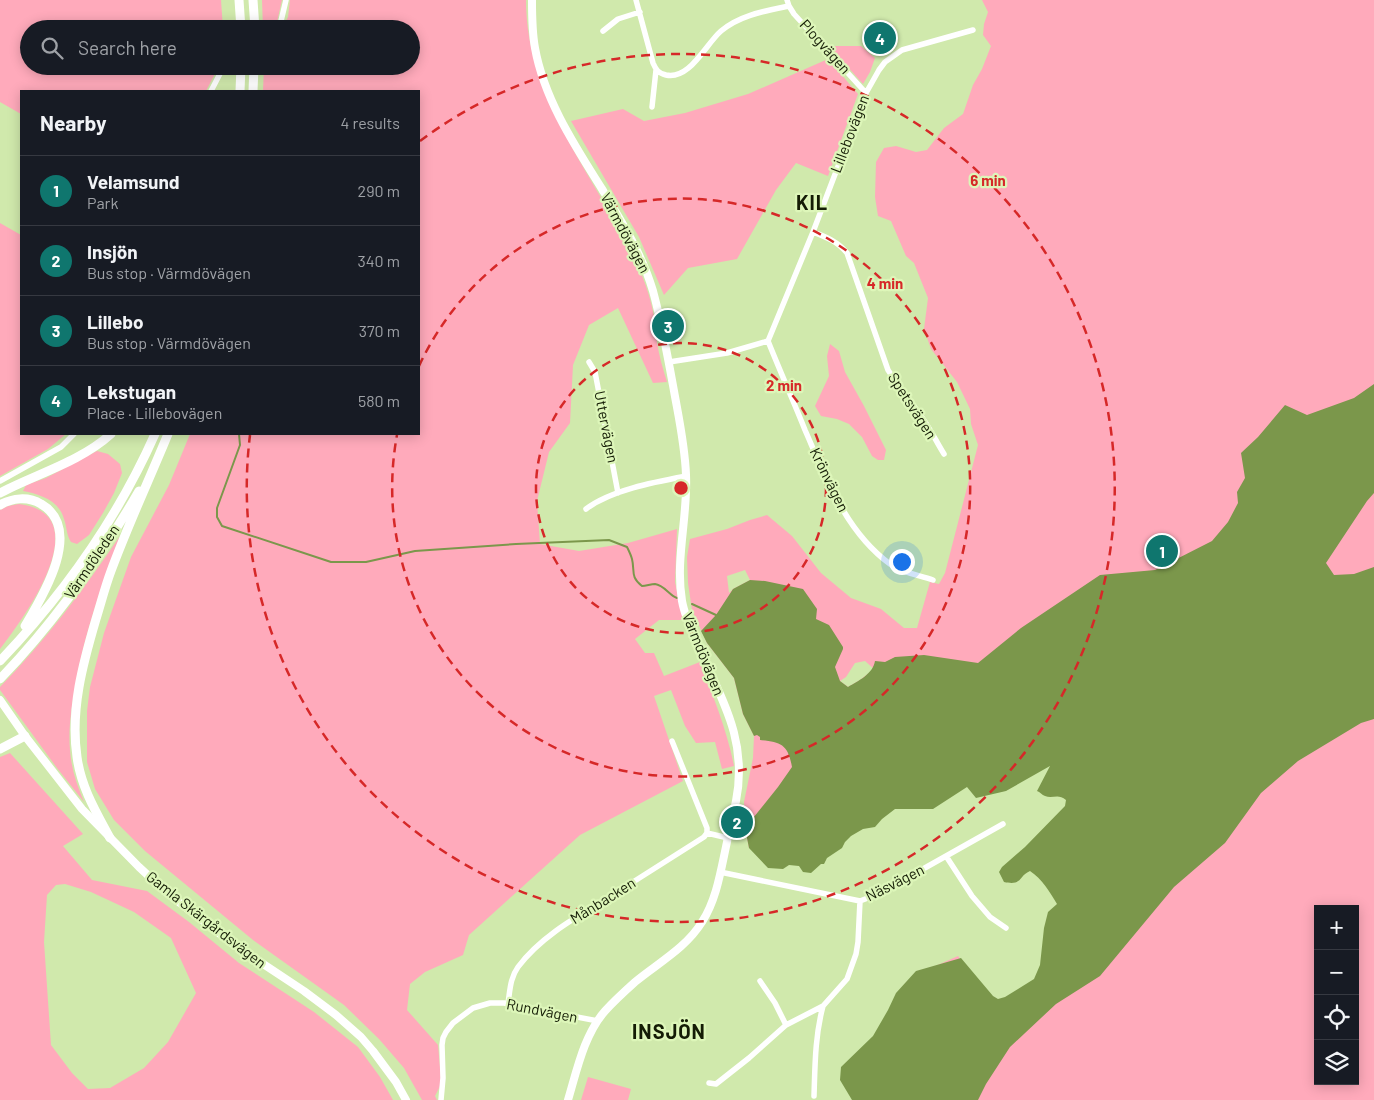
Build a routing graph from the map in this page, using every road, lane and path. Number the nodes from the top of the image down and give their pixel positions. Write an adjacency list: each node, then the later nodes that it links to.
1 (239, 0): 8 (highway)
2 (253, 0): 9 (highway)
3 (286, 0): 10 (street)
4 (532, 0): 25 (main road, Värmdövägen)
5 (636, 0): 7 (street)
6 (788, 3): 13 (street); 20 (street, Plogvägen)
7 (640, 12): 12 (street); 13 (street)
8 (240, 20)
9 (254, 20)
10 (281, 20)
11 (973, 30): 20 (street, Lillebovägen)
12 (603, 31)
13 (656, 70): 21 (street)
14 (219, 75): 17 (street)
15 (241, 75): 18 (highway)
16 (254, 75): 19 (highway)
17 (212, 90)
18 (240, 90)
19 (253, 90)
20 (866, 93): 22 (street, Lillebovägen)
21 (652, 107)
22 (813, 232): 23 (street, Lillebovägen); 31 (street, Spetsvägen)
23 (768, 342): 25 (street); 38 (street, Krönvägen)
24 (589, 362): 35 (street, Uttervägen)
25 (669, 362): 32 (main road, Värmdövägen)
26 (73, 435): 33 (street)
27 (110, 435): 34 (highway)
28 (154, 435): 39 (highway, Värmdöleden)
29 (168, 435): 41 (highway, Värmdöleden)
30 (168, 435): 48 (highway)
31 (944, 454)
32 (686, 476): 35 (street); 49 (main road, Värmdövägen)
33 (0, 481)
34 (0, 493)
35 (618, 493): 37 (street)
36 (0, 505): 39 (highway)
37 (586, 509)
38 (933, 580)
39 (10, 651): 40 (highway, Värmdöleden)
40 (0, 661)
41 (0, 679)
42 (0, 700): 43 (main road, Gamla Skärgårdsvägen)
43 (25, 736): 45 (highway); 48 (main road, Gamla Skärgårdsvägen)
44 (672, 741): 47 (street)
45 (0, 749)
46 (1003, 824): 50 (street, Näsvägen)
47 (706, 833): 49 (street); 55 (street, Månbacken)
48 (110, 838): 61 (main road, Gamla Skärgårdsvägen)
49 (728, 838): 51 (main road, Värmdövägen)
50 (946, 856): 52 (street, Näsvägen); 53 (street)
51 (720, 872): 52 (street, Näsvägen); 57 (main road, Värmdövägen)
52 (860, 901): 56 (street)
53 (1006, 928)
54 (760, 981): 58 (street)
55 (508, 1003): 57 (street, Rundvägen); 62 (street, Rundvägen)
56 (823, 1006): 58 (street); 60 (street)
57 (598, 1021): 63 (main road, Värmdövägen)
58 (786, 1025): 59 (street)
59 (709, 1083)
60 (814, 1096)
61 (406, 1100)
62 (441, 1100)
63 (568, 1100)

